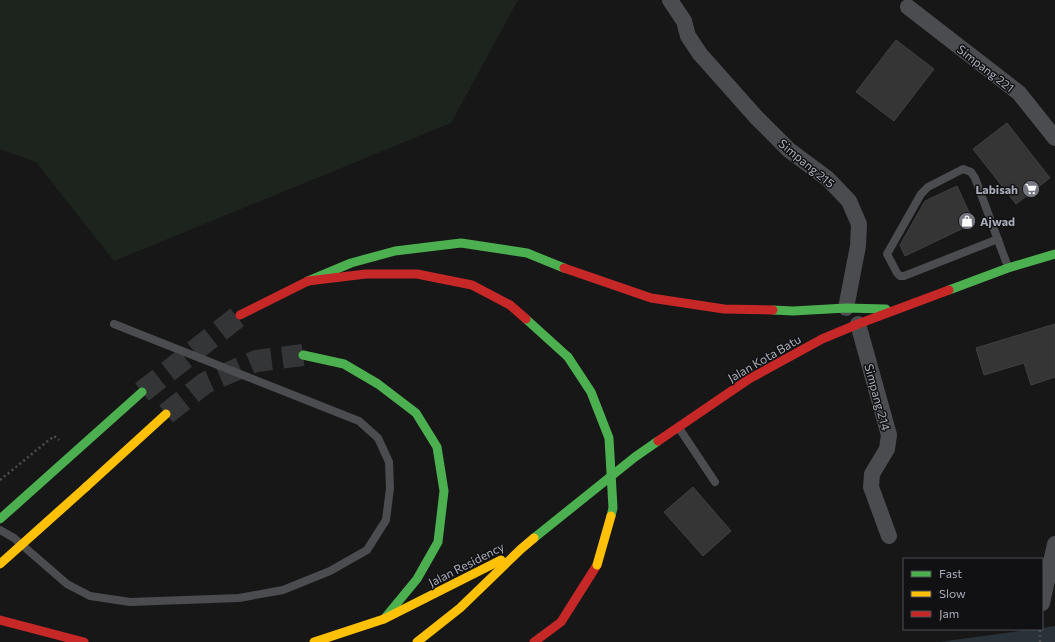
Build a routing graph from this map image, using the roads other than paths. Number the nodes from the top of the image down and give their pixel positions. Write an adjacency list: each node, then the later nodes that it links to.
1 (670, 0): 8 (street, Simpang 215)
2 (908, 7): 3 (street, Simpang 221)
3 (1055, 138)
4 (998, 239): 4 (lane); 6 (lane)
5 (1055, 254): 6 (main road, Jalan Kota Batu)
6 (1008, 268): 9 (main road, Jalan Kota Batu)
7 (308, 281): 8 (main road); 10 (main road); 30 (main road, bridge)
8 (846, 308): 9 (main road)
9 (898, 309): 12 (main road, Jalan Kota Batu)
10 (240, 315)
11 (114, 324): 19 (lane)
12 (858, 324): 16 (main road, Jalan Kota Batu); 20 (street, Simpang 214)
13 (303, 355): 25 (main road)
14 (142, 392): 18 (main road)
15 (166, 414): 23 (main road, bridge)
16 (678, 427): 17 (lane); 22 (main road, Jalan Kota Batu)
17 (715, 482)
18 (0, 519)
19 (0, 530)
20 (889, 536)
21 (1055, 544): 24 (street)
22 (521, 549): 25 (main road, Jalan Residency); 29 (main road, Jalan Residency)
23 (0, 564)
24 (1043, 598)
25 (384, 619): 28 (main road, Jalan Residency)
26 (0, 620): 27 (main road)
27 (84, 642)
28 (314, 642)
29 (417, 642)
30 (534, 642)

